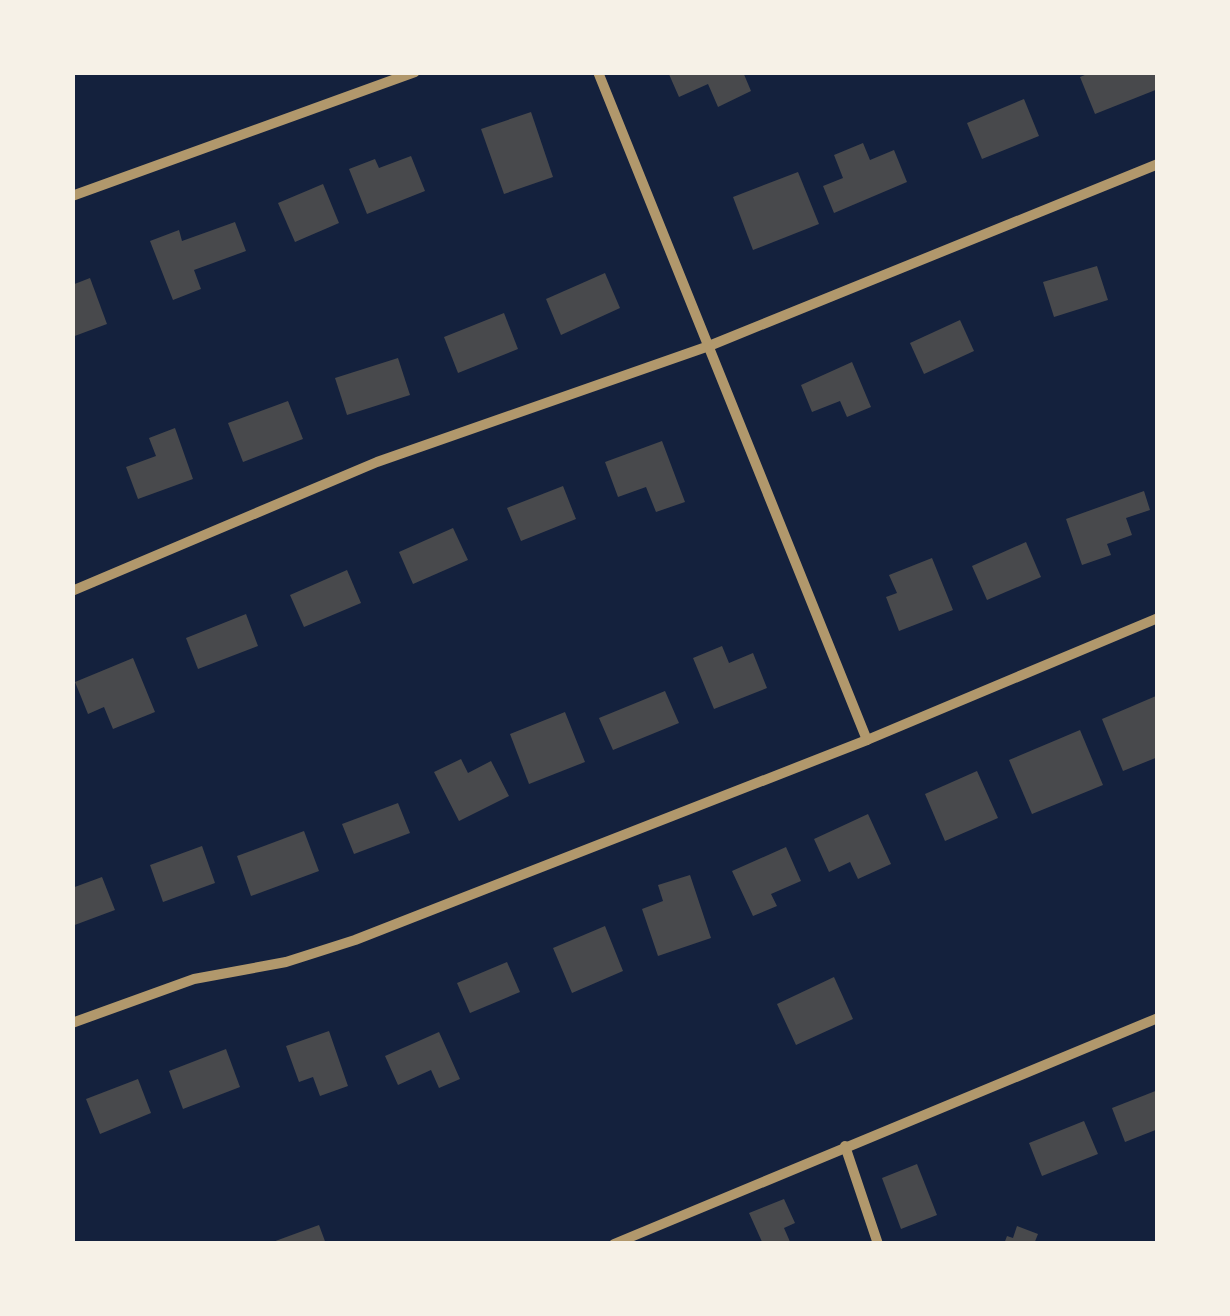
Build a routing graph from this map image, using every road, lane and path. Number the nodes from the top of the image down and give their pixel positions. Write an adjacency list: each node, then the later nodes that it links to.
1 (414, 72): 4 (street)
2 (598, 72): 5 (street)
3 (1158, 164): 5 (street)
4 (72, 196)
5 (709, 346): 6 (street); 8 (street)
6 (72, 590)
7 (1158, 618): 8 (street)
8 (866, 740): 10 (street)
9 (1158, 1018): 11 (street)
10 (72, 1023)
11 (845, 1146): 12 (street); 13 (street)
12 (614, 1244)
13 (878, 1244)

